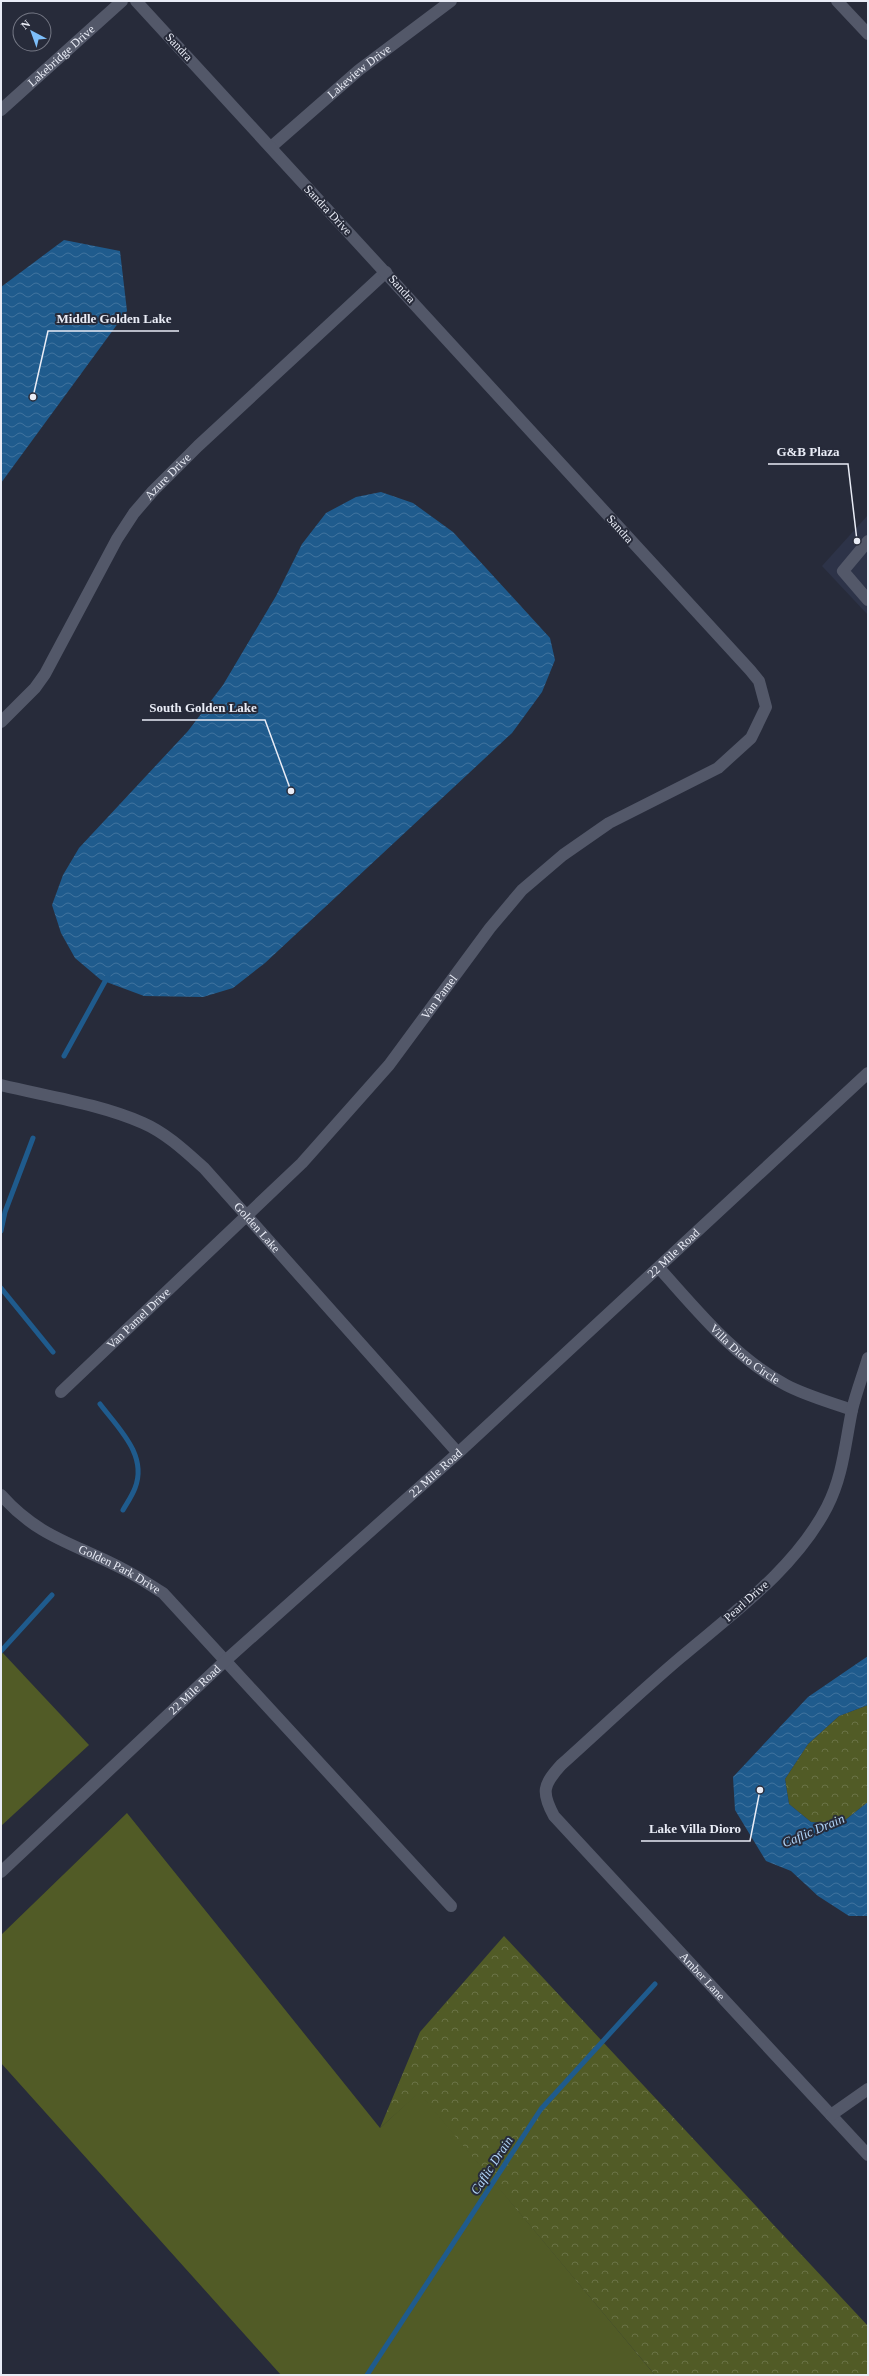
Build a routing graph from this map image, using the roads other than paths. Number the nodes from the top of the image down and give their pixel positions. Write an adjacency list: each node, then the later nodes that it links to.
1 (122, 1): 6 (street, Lakebridge Drive)
2 (136, 1): 7 (street, Sandra)
3 (451, 1): 7 (street, Lakeview Drive)
4 (838, 1): 5 (street)
5 (868, 34)
6 (1, 110)
7 (271, 147): 8 (street, Sandra Drive)
8 (386, 272): 11 (street, Azure Drive); 12 (street, Sandra)
9 (868, 541): 10 (street)
10 (868, 600)
11 (1, 722)
12 (687, 784): 15 (street, Van Pamel)
13 (868, 1073): 17 (street, 22 Mile Road)
14 (1, 1085): 15 (street, Golden Lake)
15 (248, 1216): 16 (street, Van Pamel); 21 (street, Golden Lake)
16 (216, 1244): 19 (street, Van Pamel Drive)
17 (659, 1268): 20 (street, Villa Dioro Circle); 21 (street, 22 Mile Road)
18 (868, 1358): 20 (street, Pearl Drive)
19 (61, 1392)
20 (852, 1410): 24 (street, Pearl Drive)
21 (458, 1453): 23 (street, 22 Mile Road)
22 (1, 1496): 23 (street, Golden Park Drive)
23 (225, 1661): 25 (street, 22 Mile Road); 26 (street, Golden Park Drive)
24 (544, 1793): 28 (street, Amber Lane)
25 (1, 1872)
26 (451, 1906)
27 (868, 2089): 28 (street)
28 (831, 2115): 29 (street, Amber Lane)
29 (868, 2155)

